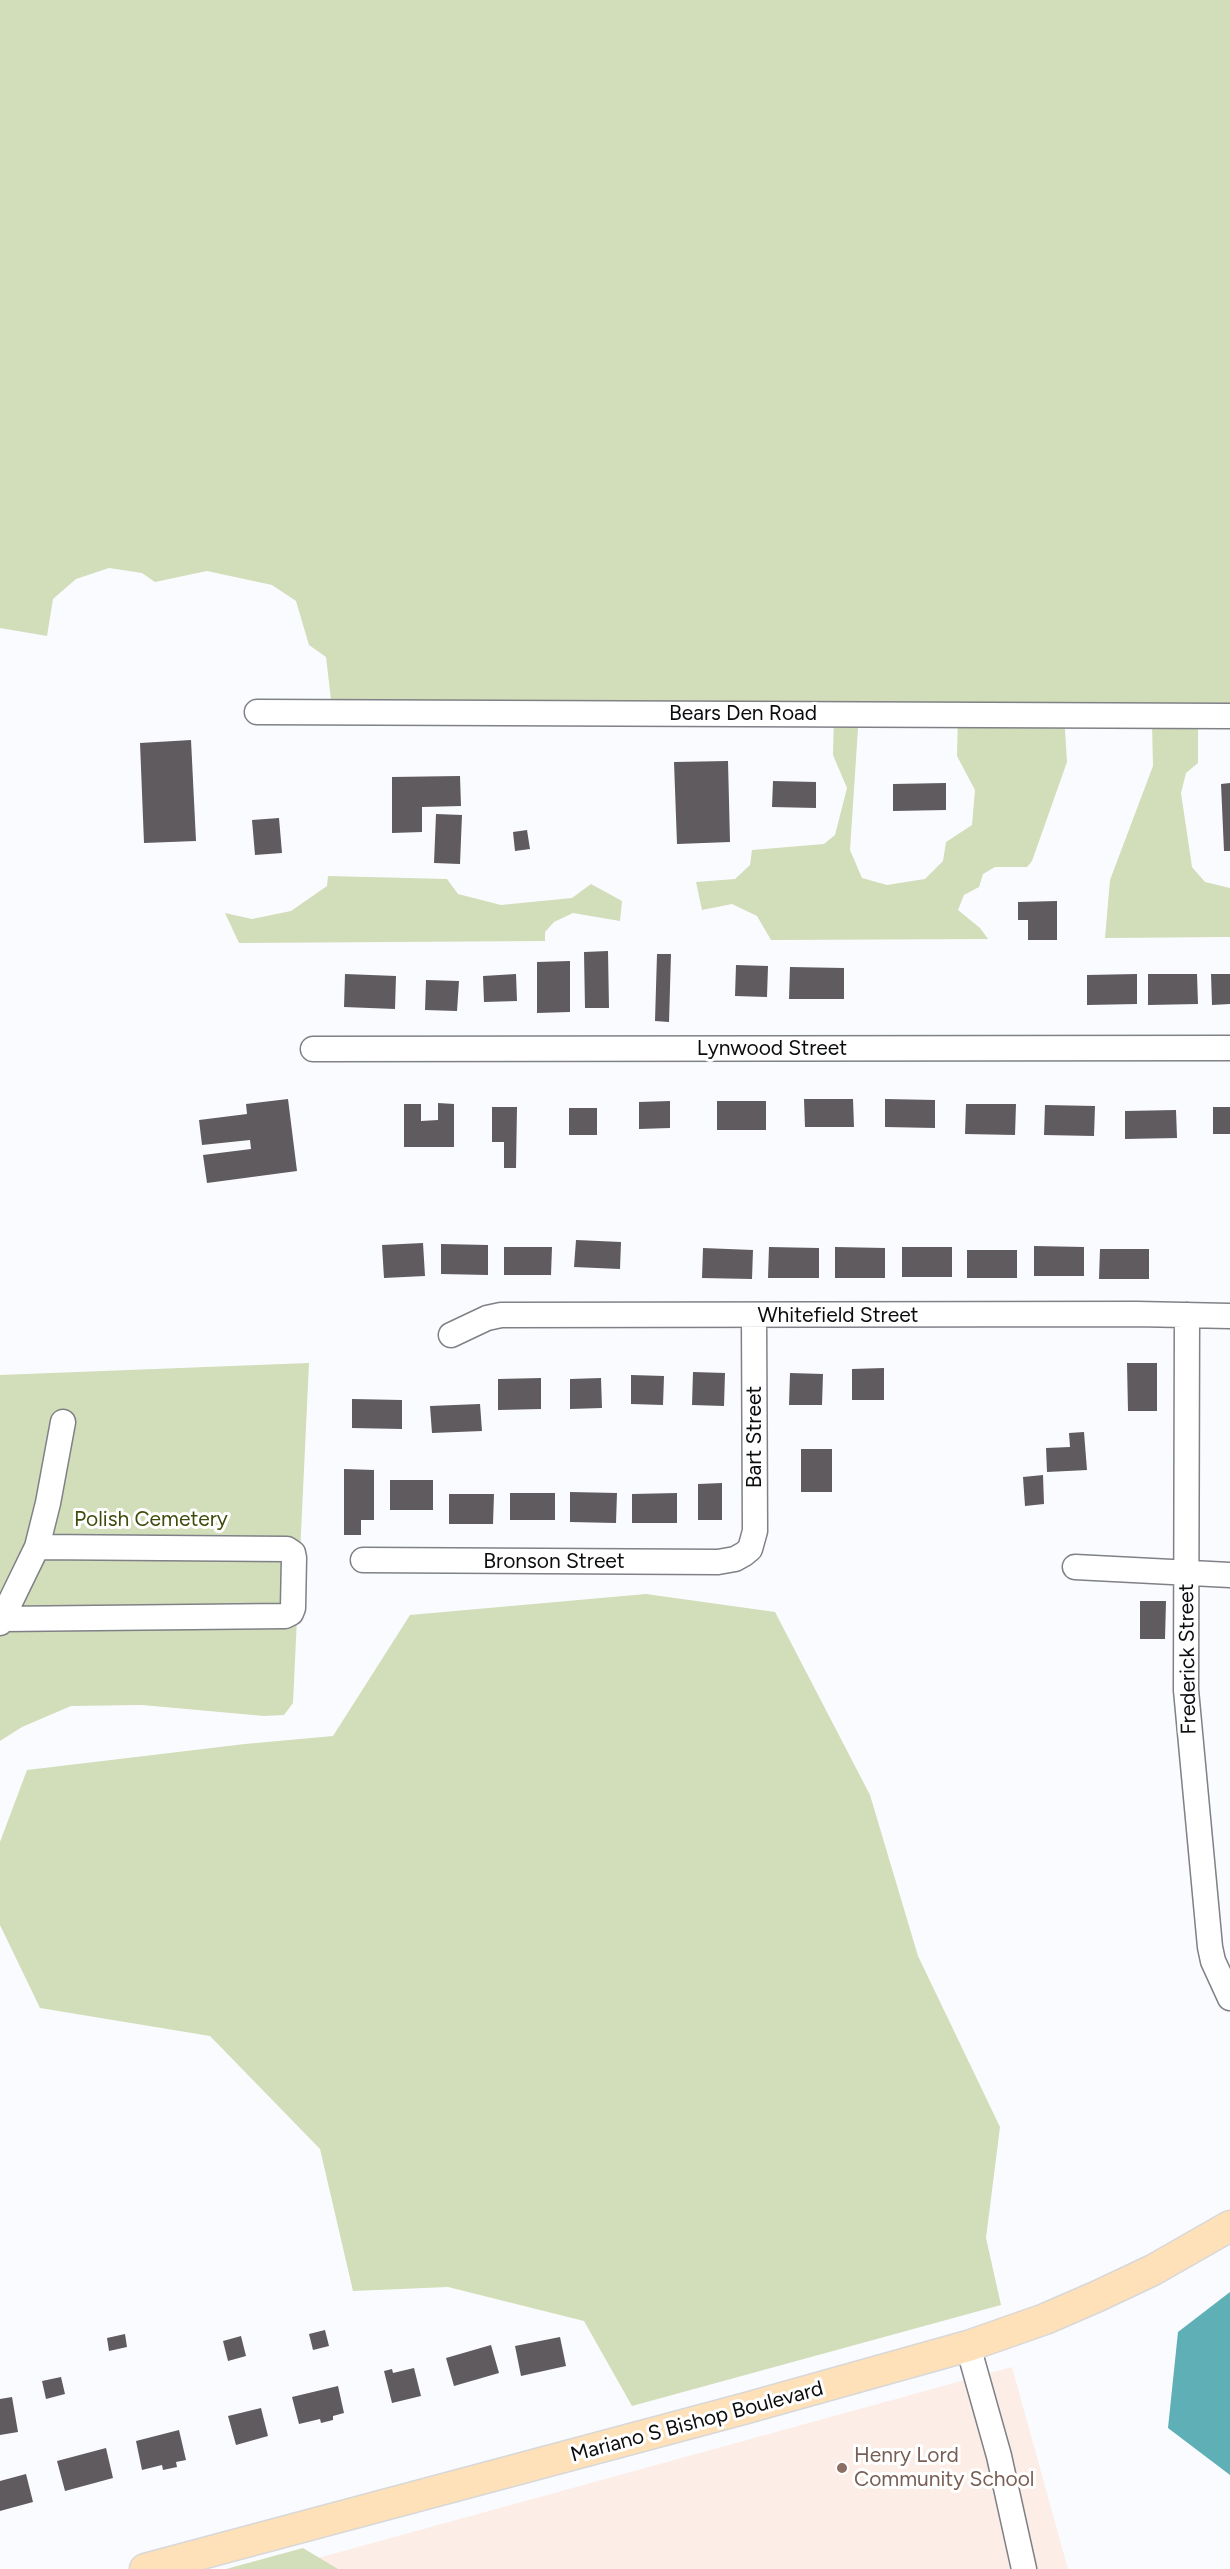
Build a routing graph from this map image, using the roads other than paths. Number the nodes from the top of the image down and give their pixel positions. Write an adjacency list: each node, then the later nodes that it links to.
1 (257, 712): 2 (street, Bears Den Road)
2 (1230, 716)
3 (1230, 1048): 4 (street, Lynwood Street)
4 (314, 1049)
5 (1187, 1315): 6 (street, Whitefield Street); 7 (street, Whitefield Street); 14 (street, Frederick Street)
6 (754, 1316): 8 (street, Whitefield Street); 11 (street, Bart Street)
7 (1230, 1316)
8 (451, 1335)
9 (63, 1422): 10 (street)
10 (37, 1547): 16 (street); 16 (street)
11 (744, 1554): 12 (street, Bronson Street)
12 (363, 1560)
13 (1075, 1567): 14 (street)
14 (1187, 1572): 15 (street); 17 (street, Frederick Street)
15 (1230, 1575)
16 (1, 1621)
17 (1230, 1998)
18 (1230, 2226): 19 (main road, Mariano S Bishop Boulevard)
19 (968, 2346): 20 (main road, Mariano S Bishop Boulevard); 21 (street)
20 (145, 2569)
21 (1024, 2569)

